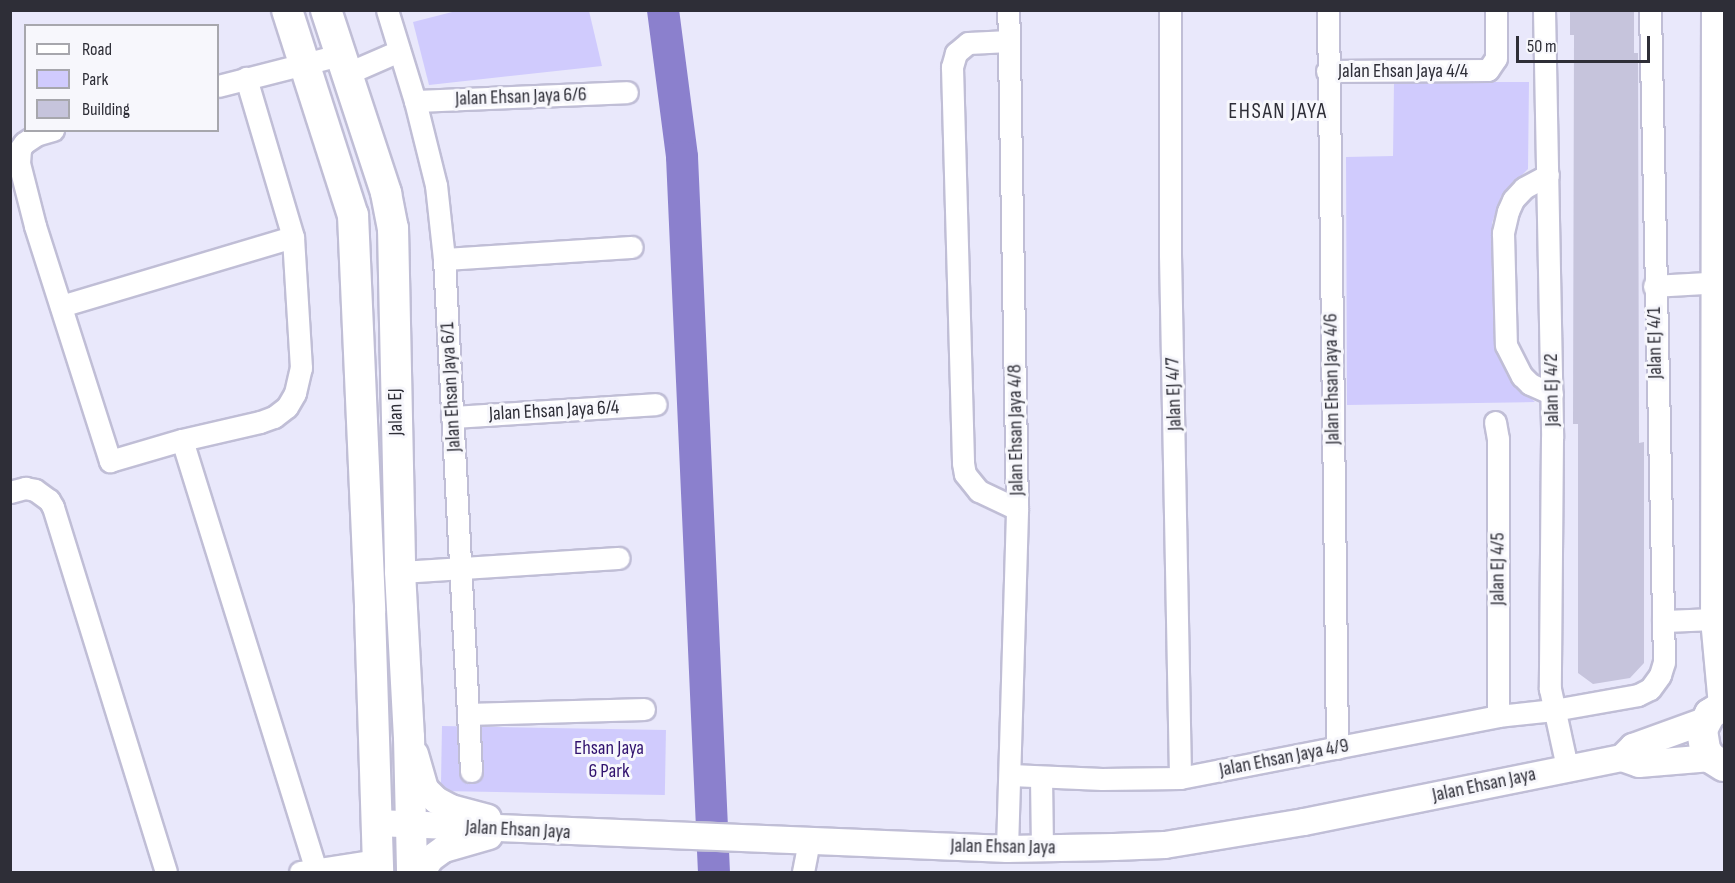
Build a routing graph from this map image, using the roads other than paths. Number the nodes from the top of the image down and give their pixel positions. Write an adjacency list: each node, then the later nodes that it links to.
1 (287, 10): 13 (main road, Jalan EJ)
2 (326, 10): 14 (main road, Jalan EJ)
3 (387, 10): 12 (street, Jalan Ehsan Jaya 6/1)
4 (1008, 10): 11 (street, Jalan Ehsan Jaya 4/8)
5 (1170, 10): 55 (street, Jalan EJ 4/7)
6 (1328, 10): 15 (street, Jalan Ehsan Jaya 4/6)
7 (1496, 10): 15 (street, Jalan Ehsan Jaya 4/4)
8 (1544, 10): 21 (street, Jalan EJ 4/2)
9 (1650, 10): 26 (street, Jalan EJ 4/1)
10 (1717, 10): 25 (main road)
11 (1009, 41): 34 (street, Jalan Ehsan Jaya 4/8); 34 (street)
12 (399, 51): 14 (street); 19 (street, Jalan Ehsan Jaya 6/1)
13 (303, 64): 14 (street); 16 (street); 56 (main road, Jalan EJ)
14 (343, 64): 38 (main road, Jalan EJ)
15 (1327, 71): 48 (street, Jalan Ehsan Jaya 4/6)
16 (246, 78): 17 (street); 22 (street)
17 (219, 86)
18 (627, 92): 19 (street, Jalan Ehsan Jaya 6/6)
19 (415, 101): 24 (street, Jalan Ehsan Jaya 6/1)
20 (48, 132): 27 (street)
21 (1548, 175): 28 (street, Jalan EJ 4/2); 28 (street)
22 (293, 237): 27 (street); 32 (street)
23 (632, 247): 24 (street)
24 (444, 259): 30 (street, Jalan Ehsan Jaya 6/1)
25 (1720, 282): 26 (street); 35 (main road)
26 (1654, 286): 40 (street, Jalan EJ 4/1)
27 (61, 306): 32 (street)
28 (1552, 394): 43 (street, Jalan EJ 4/2)
29 (656, 404): 30 (street, Jalan Ehsan Jaya 6/4)
30 (452, 417): 37 (street, Jalan Ehsan Jaya 6/1)
31 (1495, 422): 46 (street, Jalan EJ 4/5)
32 (182, 440): 63 (street)
33 (10, 492): 64 (street)
34 (1017, 509): 53 (street, Jalan Ehsan Jaya 4/8)
35 (1721, 534): 39 (main road)
36 (619, 558): 37 (street)
37 (460, 568): 38 (street); 45 (street, Jalan Ehsan Jaya 6/1)
38 (400, 572): 47 (main road, Jalan EJ)
39 (1716, 619): 40 (street); 44 (main road)
40 (1663, 621): 41 (street, Jalan EJ 4/1)
41 (1660, 675): 43 (street, Jalan Ehsan Jaya 4/9)
42 (644, 708): 45 (street)
43 (1554, 710): 46 (street, Jalan Ehsan Jaya 4/9); 51 (street, Jalan EJ 4/2)
44 (1718, 710): 49 (street, Jalan Ehsan Jaya); 50 (main road)
45 (468, 714): 52 (street, Jalan Ehsan Jaya 6/1)
46 (1498, 716): 48 (street, Jalan Ehsan Jaya 4/9)
47 (409, 737): 57 (main road, Jalan EJ); 58 (street)
48 (1337, 748): 55 (street, Jalan Ehsan Jaya 4/9)
49 (1622, 758): 50 (street, Jalan Ehsan Jaya); 51 (street, Jalan Ehsan Jaya)
50 (1721, 764)
51 (1567, 767): 61 (street, Jalan Ehsan Jaya)
52 (471, 771)
53 (1011, 775): 54 (street, Jalan Ehsan Jaya 4/9); 60 (street, Jalan Ehsan Jaya 4/8)
54 (1041, 777): 55 (street, Jalan Ehsan Jaya 4/9); 61 (street)
55 (1180, 778)
56 (377, 823): 57 (street, Jalan Ehsan Jaya); 62 (main road, Jalan EJ)
57 (410, 824): 58 (street, Jalan Ehsan Jaya); 65 (main road, Jalan EJ)
58 (523, 830): 59 (street, Jalan Ehsan Jaya); 66 (street)
59 (809, 840): 60 (street, Jalan Ehsan Jaya); 67 (street)
60 (1007, 849): 61 (street, Jalan Ehsan Jaya)
61 (1042, 849)
62 (378, 866): 63 (street)
63 (308, 871)
64 (166, 873)
65 (412, 873)
66 (422, 873)
67 (803, 873)

